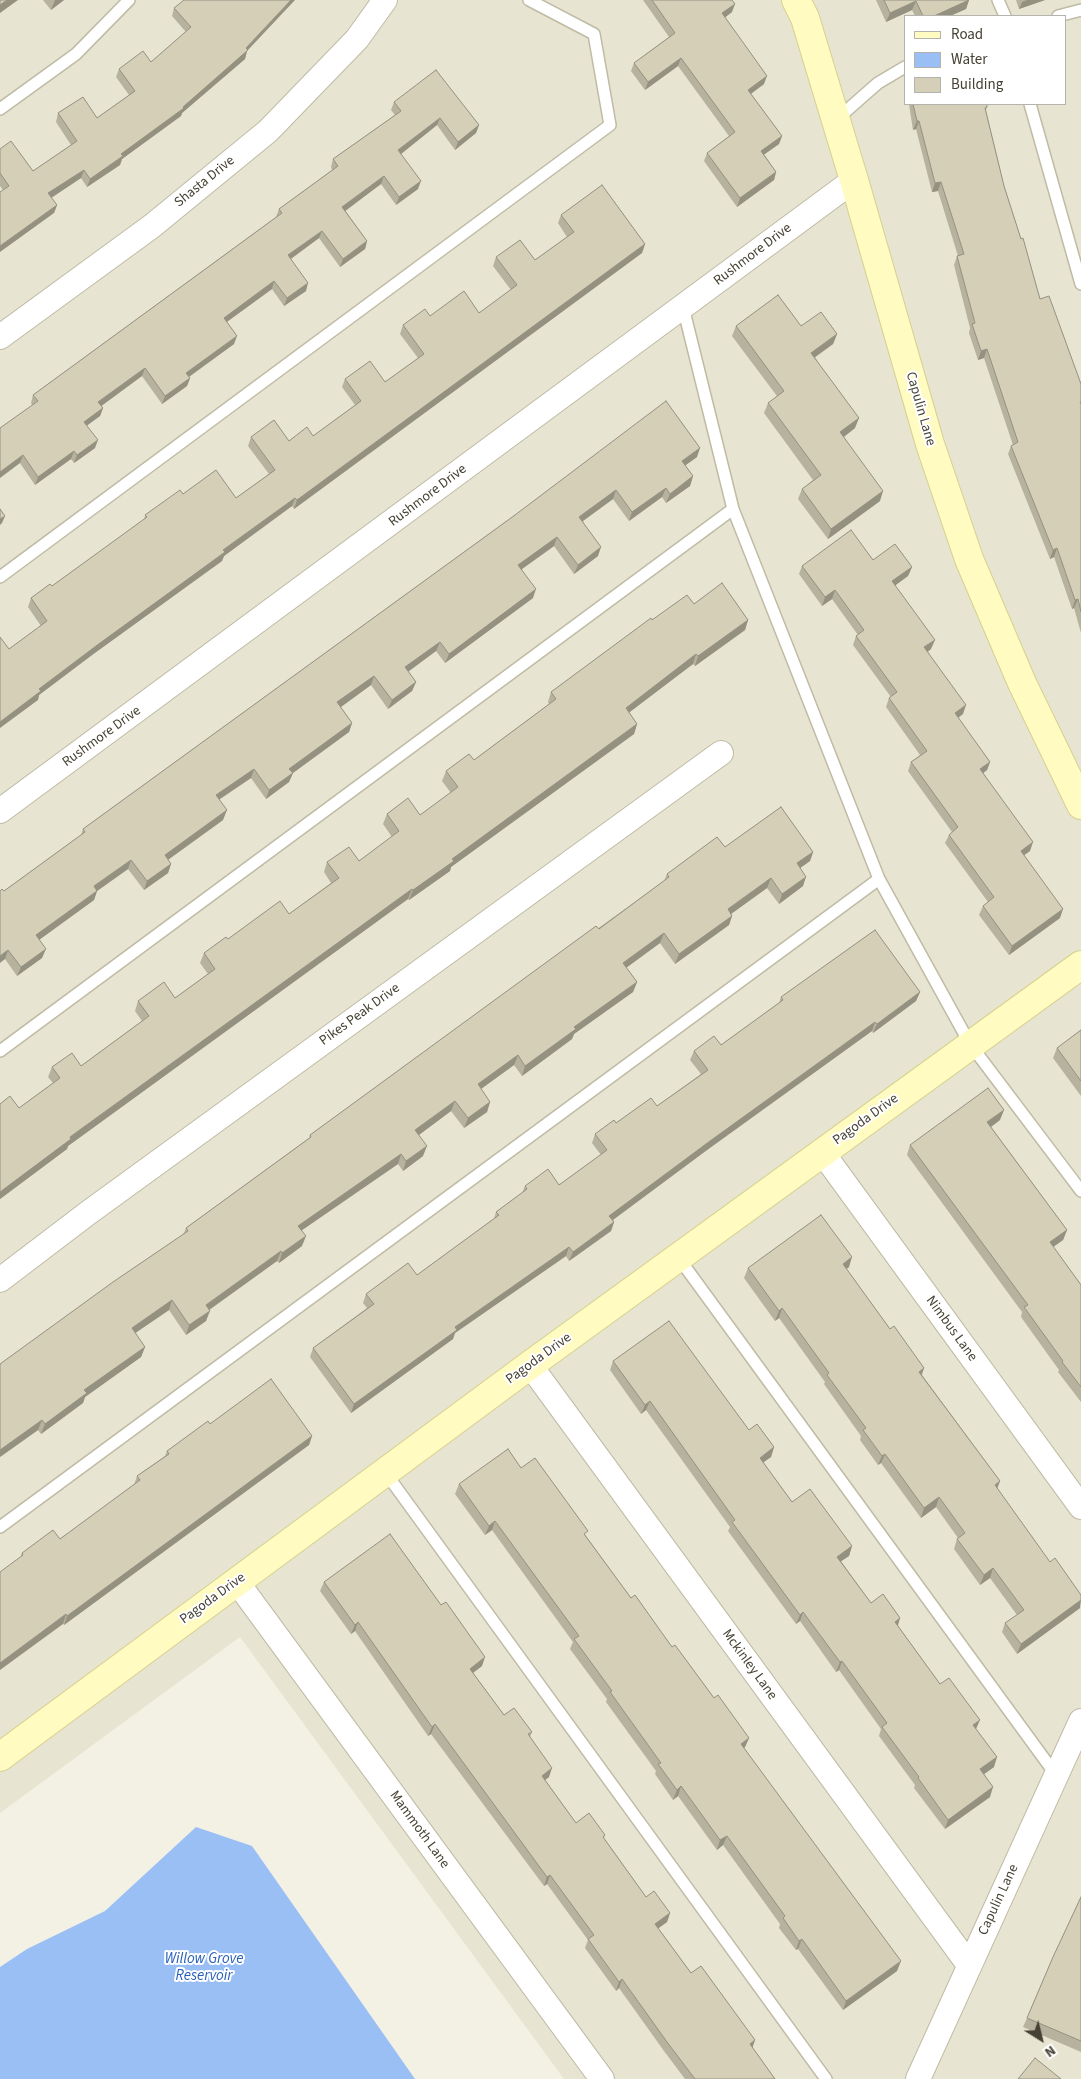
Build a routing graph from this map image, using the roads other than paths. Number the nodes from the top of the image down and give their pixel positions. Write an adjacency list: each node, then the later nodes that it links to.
1 (129, 0): 11 (lane)
2 (385, 0): 16 (street, Shasta Drive)
3 (529, 0): 18 (lane)
4 (796, 0): 12 (street, Capulin Lane)
5 (998, 0): 7 (lane)
6 (1081, 10): 8 (lane)
7 (1005, 15)
8 (1062, 15)
9 (904, 68): 12 (lane)
10 (1030, 105): 14 (lane)
11 (0, 109)
12 (836, 120): 13 (street, Capulin Lane)
13 (854, 180): 15 (street, Rushmore Drive); 20 (street, Capulin Lane)
14 (1081, 284)
15 (683, 307): 17 (lane); 21 (street, Rushmore Drive)
16 (0, 337)
17 (733, 509): 22 (lane); 25 (lane)
18 (0, 577)
19 (721, 752): 29 (street, Pikes Peak Drive)
20 (1081, 805)
21 (0, 811)
22 (879, 879): 24 (lane); 33 (lane)
23 (1081, 965): 24 (street, Pagoda Drive)
24 (970, 1044): 26 (street, Pagoda Drive); 27 (lane)
25 (0, 1050)
26 (822, 1152): 28 (street, Pagoda Drive); 32 (street, Nimbus Lane)
27 (1081, 1191)
28 (678, 1257): 30 (street, Pagoda Drive); 37 (lane)
29 (0, 1280)
30 (530, 1365): 31 (street, Pagoda Drive); 38 (street, Mckinley Lane)
31 (385, 1472): 34 (street, Pagoda Drive); 40 (lane)
32 (1081, 1507)
33 (0, 1527)
34 (237, 1582): 36 (street, Pagoda Drive); 39 (street, Mammoth Lane)
35 (1081, 1721): 37 (street, Capulin Lane)
36 (0, 1757)
37 (1056, 1775): 38 (street, Capulin Lane)
38 (969, 1965): 41 (street, Capulin Lane)
39 (602, 2079)
40 (826, 2079)
41 (918, 2079)

